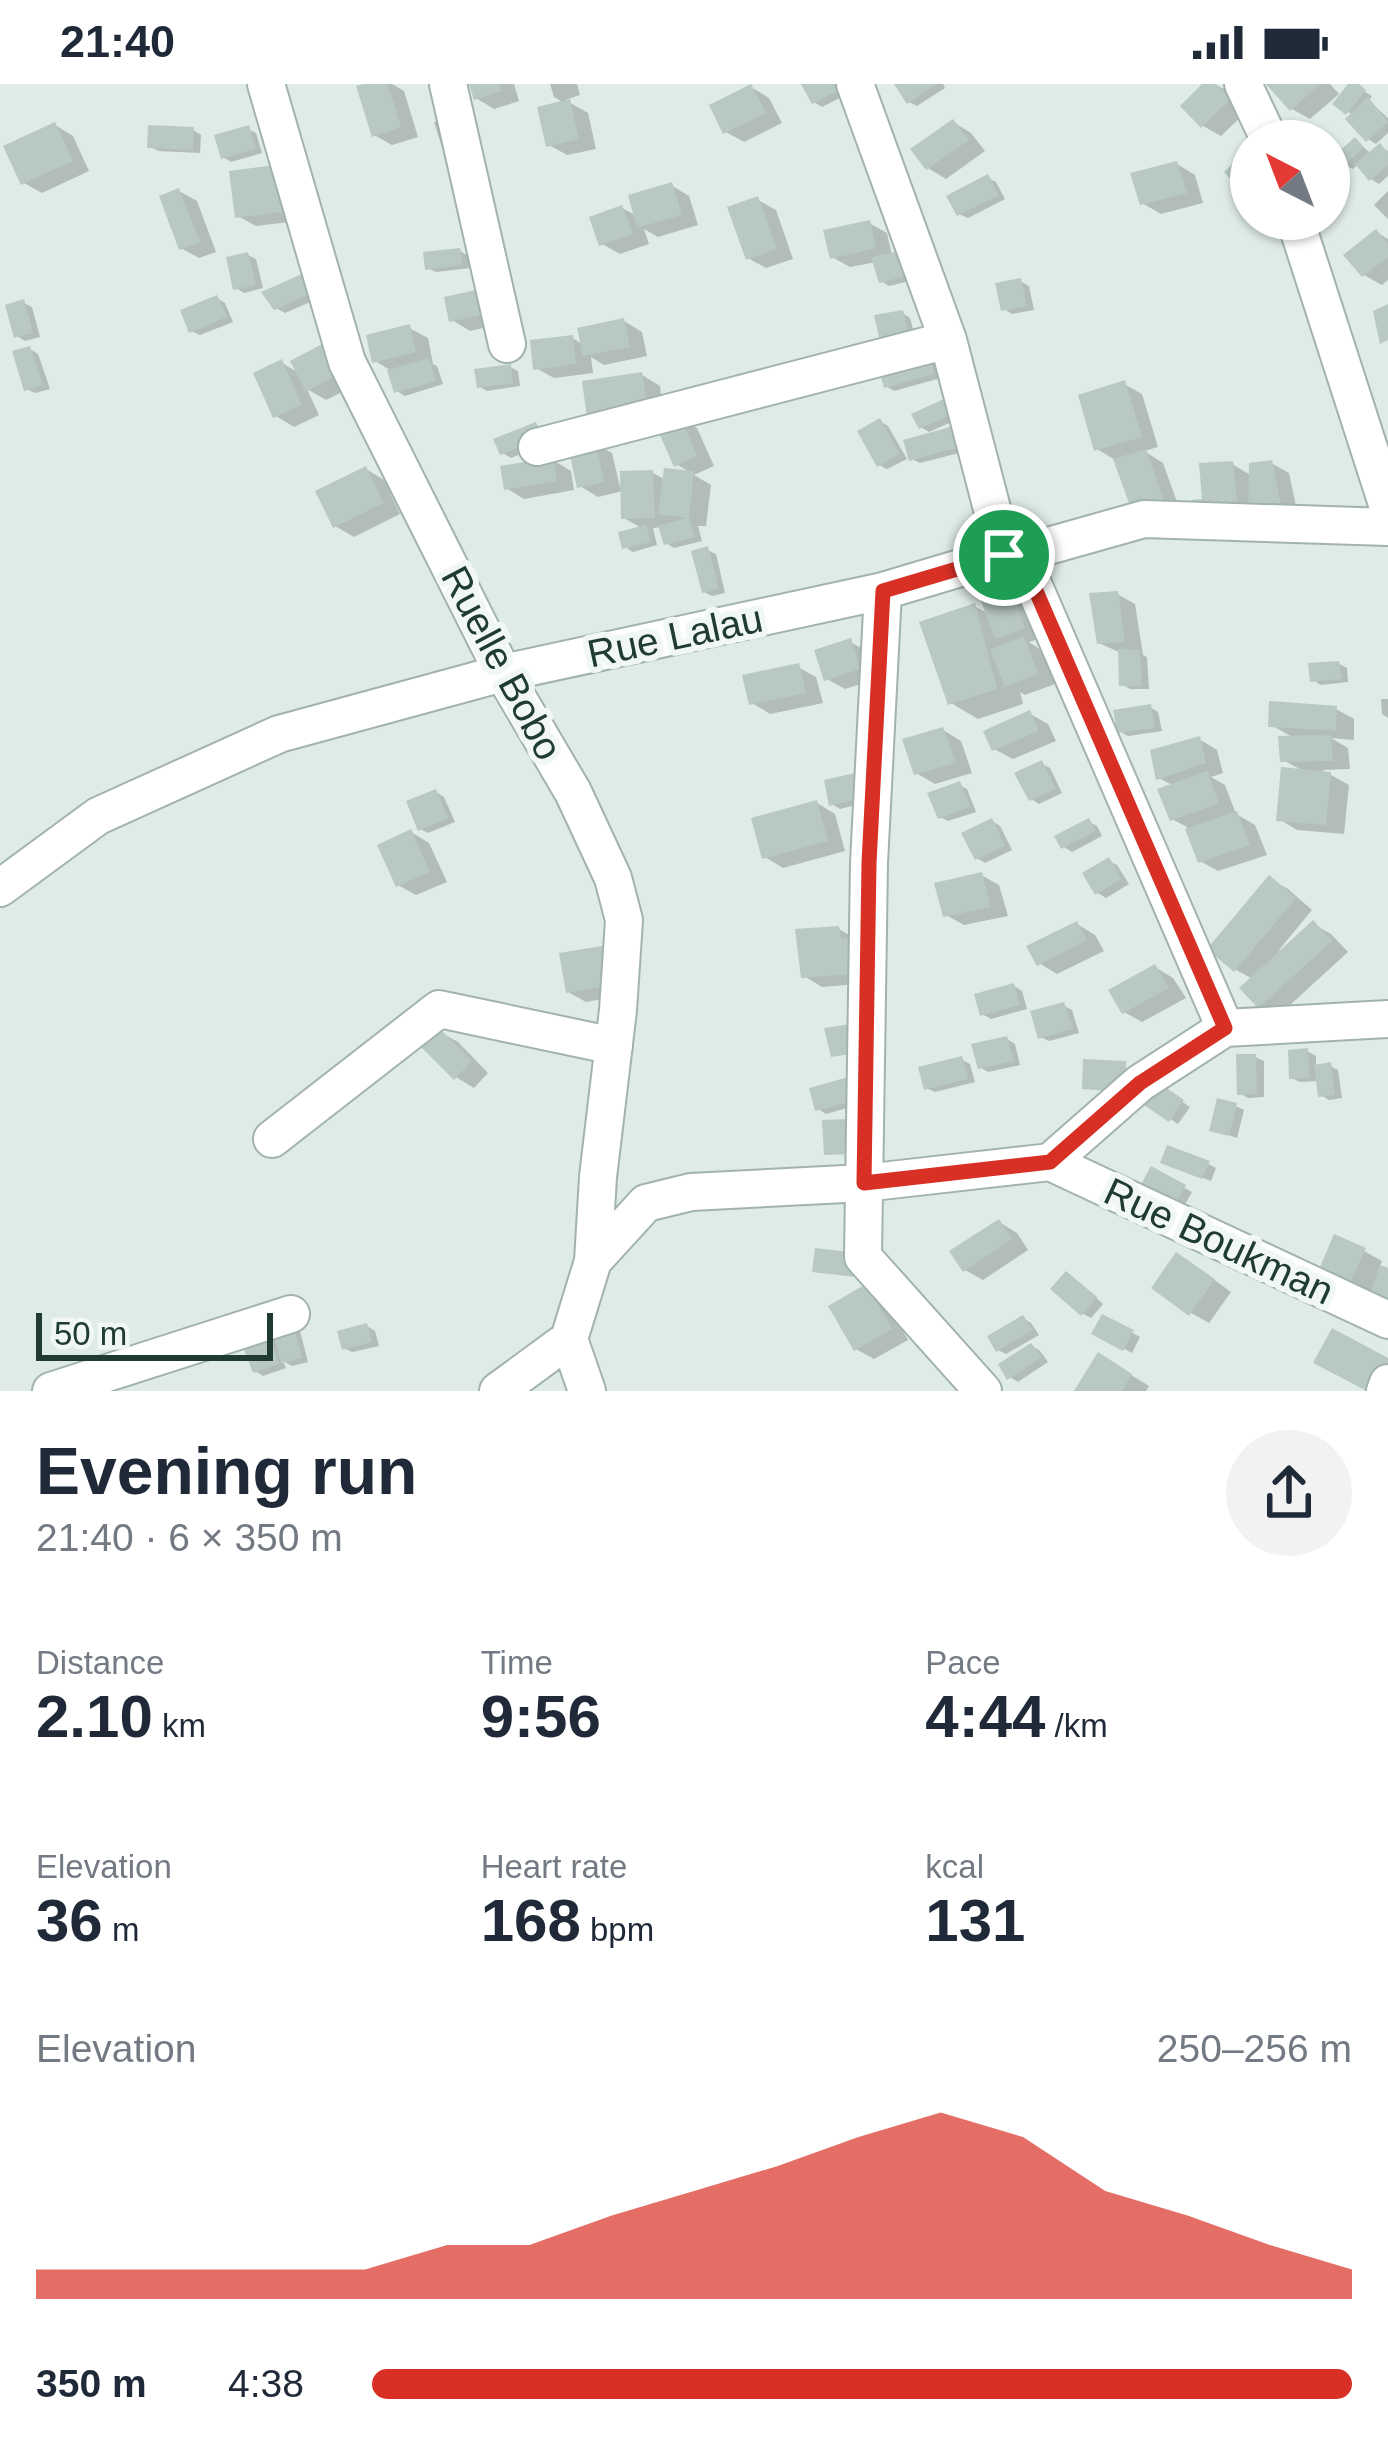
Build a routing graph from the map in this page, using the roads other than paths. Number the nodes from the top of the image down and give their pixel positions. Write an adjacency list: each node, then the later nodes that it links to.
1 (266, 84): 14 (street, Ruelle Bobo)
2 (448, 84): 8 (street)
3 (855, 84): 7 (street)
4 (1243, 84): 5 (street)
5 (1260, 120)
6 (1302, 240): 10 (street)
7 (948, 340): 9 (street); 12 (street)
8 (507, 344)
9 (537, 447)
10 (1388, 507)
11 (1388, 527): 12 (street, Rue Lalau)
12 (1012, 555): 13 (street, Rue Lalau); 17 (street)
13 (883, 591): 14 (street, Rue Lalau); 21 (street)
14 (503, 673): 15 (street, Rue Lalau); 18 (street, Ruelle Bobo)
15 (0, 888)
16 (1388, 1019): 17 (street)
17 (1225, 1028): 20 (street)
18 (614, 1046): 19 (street); 22 (street, Ruelle Bobo)
19 (272, 1139)
20 (1050, 1162): 21 (street); 24 (street, Rue Boukman)
21 (864, 1183): 22 (street); 30 (street)
22 (592, 1262): 25 (street)
23 (291, 1314): 27 (street)
24 (1388, 1320)
25 (569, 1339): 28 (street); 29 (street)
26 (1388, 1383): 31 (street)
27 (51, 1391)
28 (498, 1391)
29 (587, 1391)
30 (983, 1391)
31 (1384, 1391)

